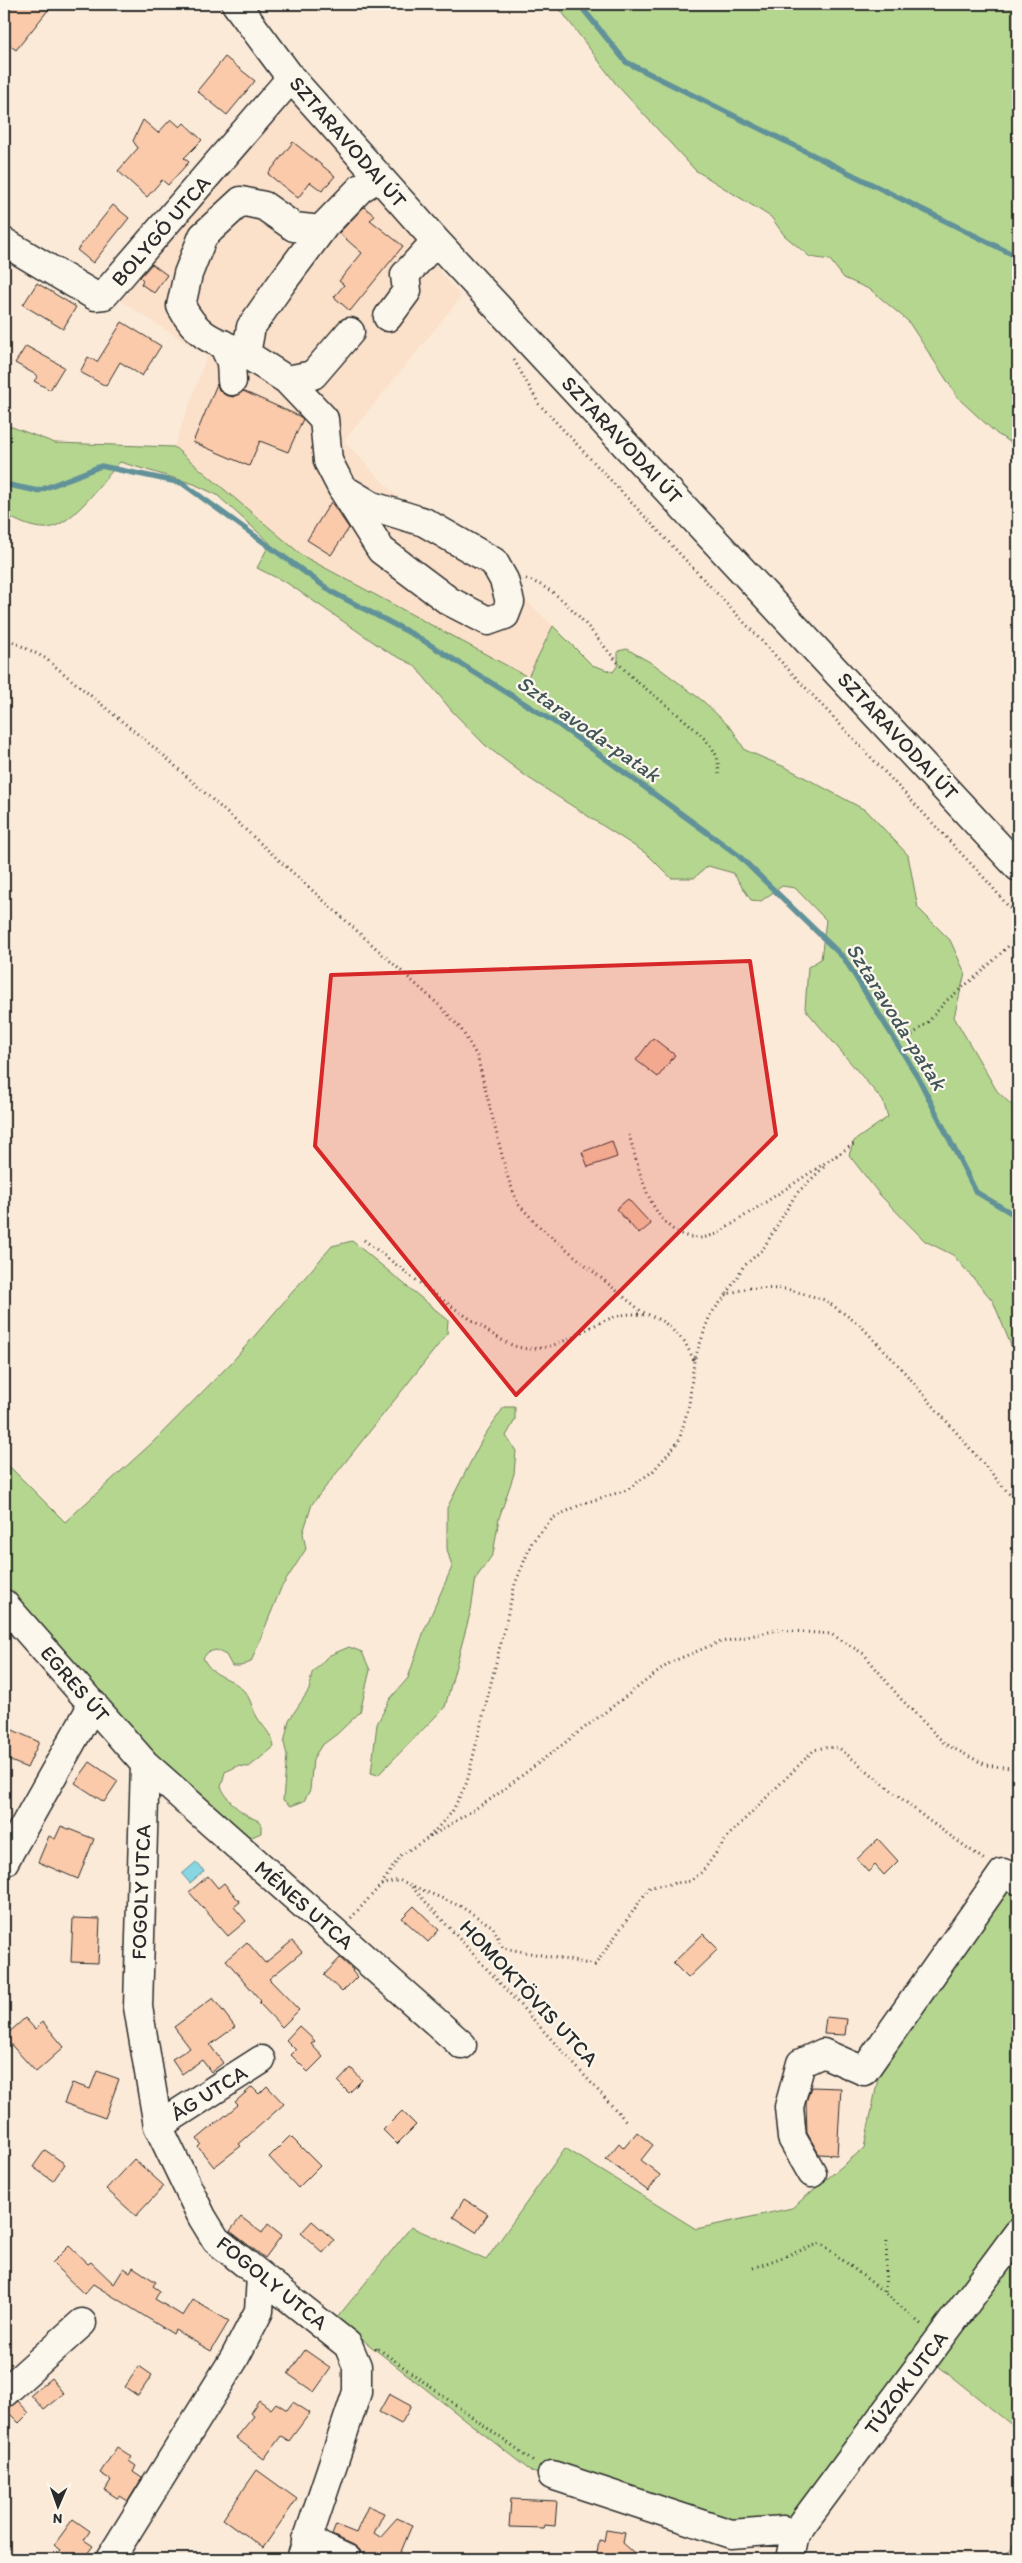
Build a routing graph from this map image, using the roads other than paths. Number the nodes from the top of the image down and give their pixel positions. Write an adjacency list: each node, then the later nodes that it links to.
1 (236, 4): 2 (street, SZTARAVODAI ÚT)
2 (291, 78): 3 (street, SZTARAVODAI ÚT); 6 (street, BOLYGÓ UTCA)
3 (378, 177): 4 (street); 5 (street, SZTARAVODAI ÚT)
4 (321, 230): 9 (street); 9 (street)
5 (436, 241): 7 (street); 13 (street, SZTARAVODAI ÚT)
6 (4, 242)
7 (388, 317)
8 (350, 332): 10 (street)
9 (234, 349): 10 (street); 11 (street)
10 (288, 380): 12 (street)
11 (232, 381)
12 (342, 488): 12 (street)
13 (1018, 867)
14 (4, 1604): 15 (street, EGRES ÚT)
15 (93, 1704): 16 (street, EGRES ÚT); 17 (street)
16 (146, 1764): 19 (street, MÉNES UTCA); 21 (street, FOGOLY UTCA)
17 (4, 1862)
18 (1011, 1877): 22 (street)
19 (462, 2045)
20 (261, 2060): 21 (street, ÁG UTCA)
21 (158, 2126): 24 (street, FOGOLY UTCA)
22 (812, 2173)
23 (1018, 2233): 28 (street, TÚZOK UTCA)
24 (261, 2276): 29 (street, FOGOLY UTCA); 30 (street)
25 (82, 2323): 26 (street)
26 (4, 2393)
27 (552, 2476): 28 (street, TÚZOK UTCA)
28 (792, 2547)
29 (304, 2550): 31 (street)
30 (110, 2559)
31 (347, 2559)

